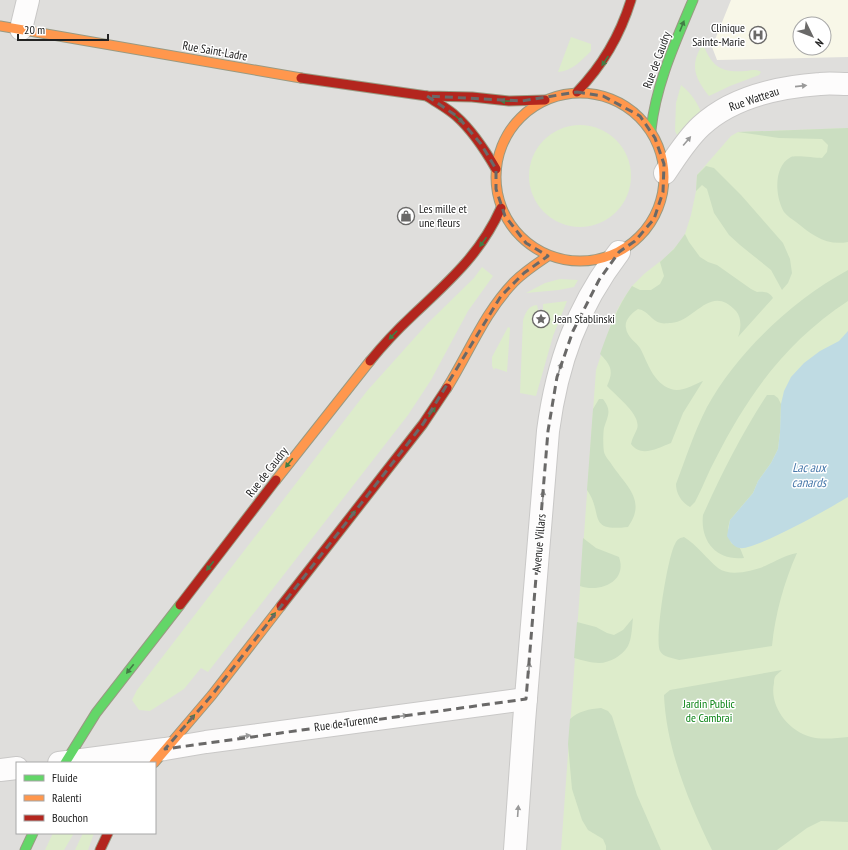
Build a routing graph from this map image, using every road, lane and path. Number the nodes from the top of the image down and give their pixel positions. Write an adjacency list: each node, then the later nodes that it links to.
1 (28, 0): 4 (street)
2 (631, 0): 6 (main road, one-way to 6)
3 (693, 0): 9 (main road, Rue de Caudry, one-way to 3)
4 (10, 27): 7 (main road, Rue Saint-Ladre)
5 (848, 84): 11 (street, Rue Watteau, one-way to 5)
6 (577, 92): 8 (main road); 9 (main road)
7 (427, 96): 8 (main road, Rue Saint-Ladre, one-way to 7); 10 (main road, Rue Saint-Ladre, one-way to 10)
8 (545, 100): 10 (main road)
9 (650, 130): 11 (main road)
10 (496, 169): 12 (main road)
11 (665, 173): 13 (main road)
12 (502, 208): 14 (main road); 17 (main road, Rue de Caudry, one-way to 17)
13 (619, 252): 14 (main road); 15 (street, Avenue Villars, one-way to 13)
14 (548, 256): 16 (main road, one-way to 14)
15 (526, 699): 16 (street, Rue de Turenne, one-way to 15); 25 (street, Avenue Villars, one-way to 15)
16 (160, 756): 18 (street, Rue de Turenne)
17 (64, 762)
18 (77, 762)
19 (16, 768): 20 (street)
20 (0, 770)
21 (33, 834): 23 (main road)
22 (108, 834): 24 (main road)
23 (25, 850)
24 (100, 850)
25 (515, 850)

